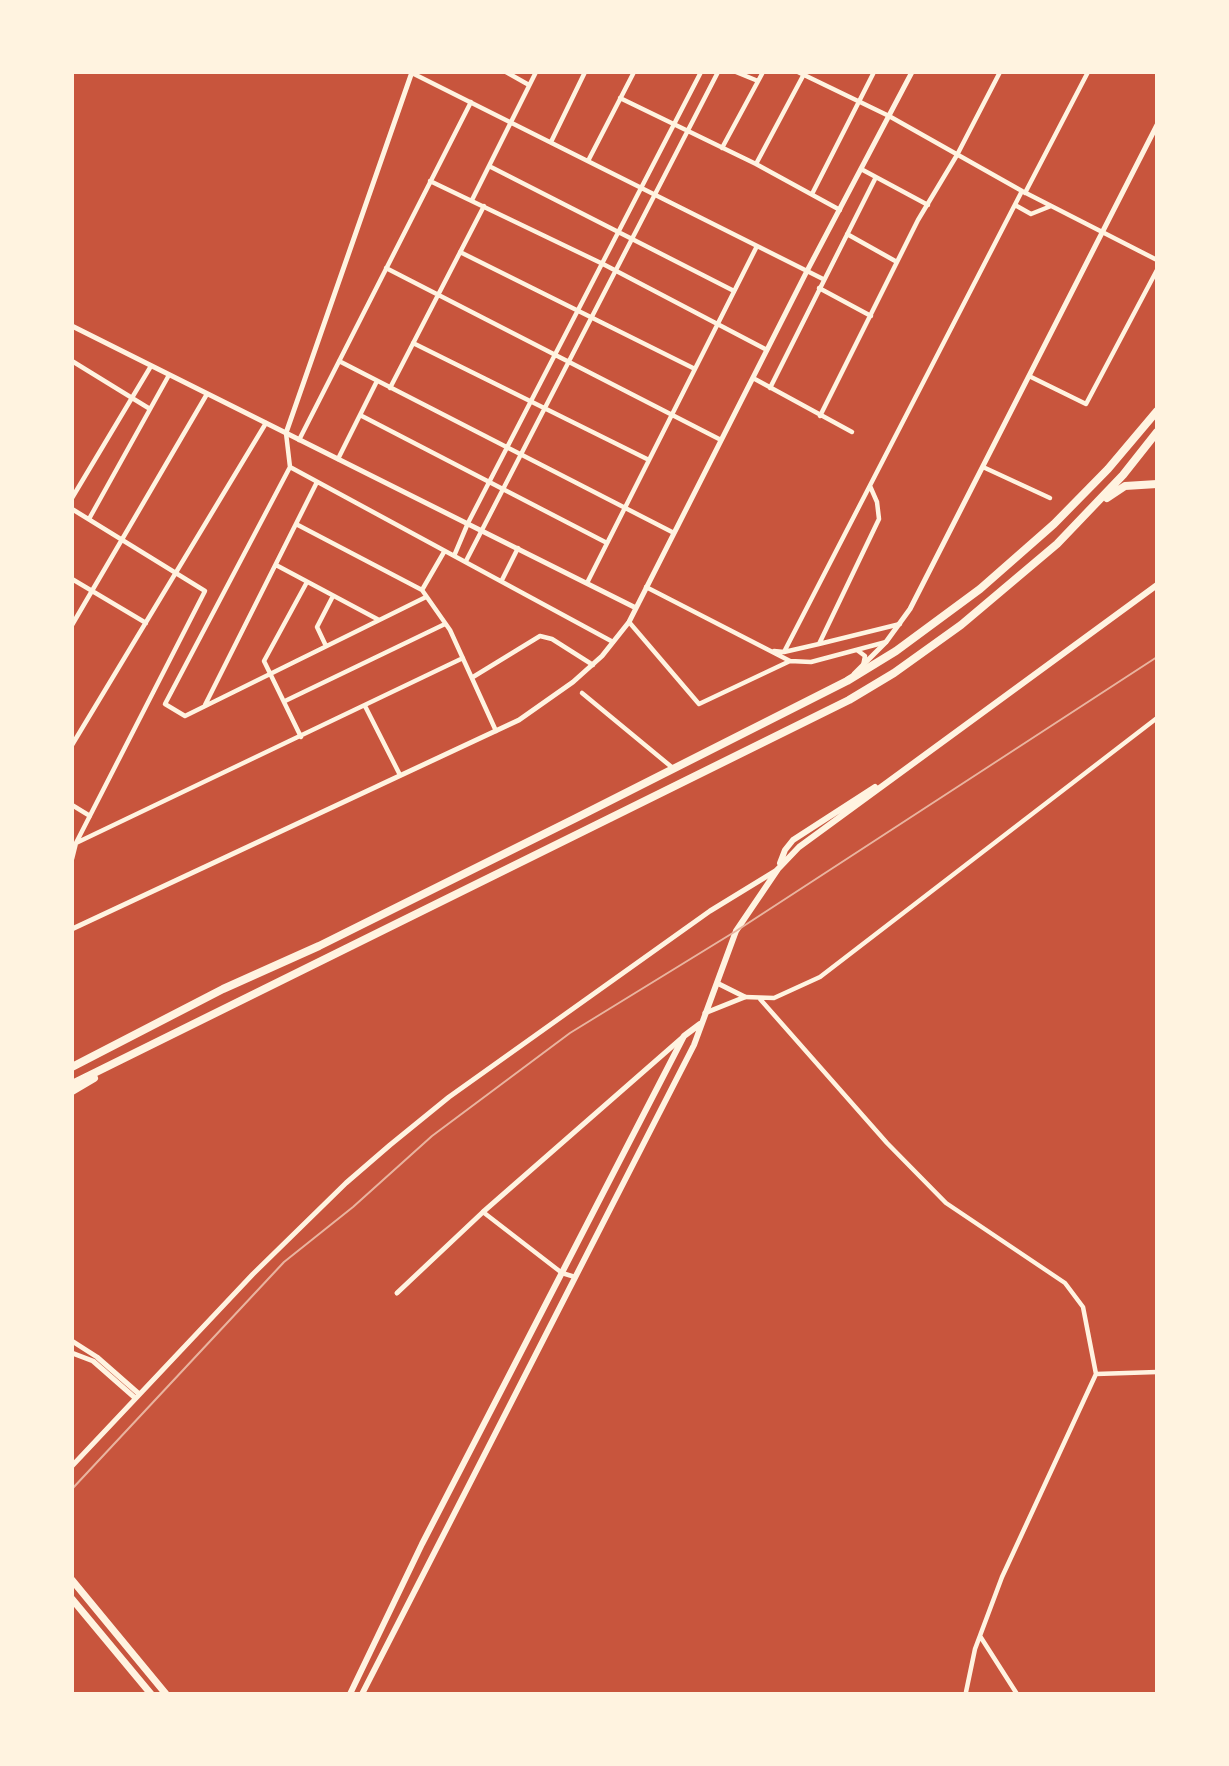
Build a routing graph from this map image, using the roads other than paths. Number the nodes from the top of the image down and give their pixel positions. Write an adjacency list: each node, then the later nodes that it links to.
1 (412, 72): 20 (street); 94 (street)
2 (506, 72): 18 (street)
3 (536, 72): 18 (street)
4 (585, 72): 27 (street)
5 (634, 72): 19 (street)
6 (692, 72): 16 (street)
7 (718, 72): 26 (street)
8 (736, 72): 17 (street)
9 (763, 72): 17 (street)
10 (798, 72): 15 (street)
11 (874, 72): 21 (street)
12 (912, 72): 22 (street)
13 (1000, 72): 29 (street)
14 (1088, 72): 37 (street)
15 (805, 73): 21 (street); 31 (street)
16 (700, 74): 24 (street)
17 (758, 81): 28 (street)
18 (529, 85): 23 (street)
19 (620, 98): 24 (street); 30 (street)
20 (471, 102): 23 (street); 35 (street)
21 (859, 102): 22 (street); 38 (street)
22 (889, 116): 29 (street); 33 (street)
23 (511, 122): 27 (street); 32 (street)
24 (675, 124): 26 (street); 36 (street)
25 (1157, 125): 47 (street)
26 (687, 131): 28 (street); 39 (street)
27 (551, 142): 30 (street)
28 (722, 148): 31 (street)
29 (957, 155): 37 (street); 41 (street)
30 (588, 161): 36 (street)
31 (756, 164): 38 (street)
32 (489, 166): 40 (street); 46 (street)
33 (861, 169): 34 (street); 45 (street)
34 (876, 177): 41 (street); 48 (street)
35 (430, 181): 40 (street); 55 (street)
36 (643, 189): 39 (street); 46 (street)
37 (1024, 192): 43 (street); 44 (street)
38 (812, 194): 45 (street)
39 (655, 195): 49 (street); 50 (street)
40 (472, 200): 42 (street)
41 (928, 205): 53 (street)
42 (484, 206): 51 (street); 54 (street)
43 (1015, 206): 44 (street); 106 (street)
44 (1051, 206): 47 (street)
45 (840, 210): 58 (street)
46 (620, 231): 49 (street); 54 (street)
47 (1103, 232): 52 (street); 77 (street)
48 (847, 234): 53 (street); 59 (street)
49 (633, 237): 56 (street); 61 (street)
50 (757, 246): 58 (street); 61 (street)
51 (460, 252): 62 (street); 63 (street)
52 (1157, 261)
53 (897, 262): 65 (street)
54 (603, 264): 56 (street); 63 (street)
55 (386, 268): 62 (street); 72 (street)
56 (615, 270): 64 (street); 66 (street)
57 (1157, 270): 77 (street)
58 (807, 271): 59 (street); 69 (street)
59 (823, 279): 60 (street)
60 (819, 288): 65 (street); 81 (street)
61 (734, 291): 66 (street)
62 (438, 295): 68 (street); 70 (street)
63 (580, 311): 64 (street); 70 (street)
64 (592, 316): 73 (street); 75 (street)
65 (871, 316): 90 (street)
66 (718, 322): 69 (street); 75 (street)
67 (72, 326): 74 (street)
68 (413, 343): 80 (street); 84 (street)
69 (767, 350): 78 (street)
70 (555, 357): 73 (street); 84 (street)
71 (72, 361): 83 (street)
72 (339, 361): 79 (street); 95 (street)
73 (568, 363): 86 (street); 89 (street)
74 (151, 366): 76 (street); 83 (street)
75 (695, 369): 89 (street)
76 (169, 375): 82 (street); 85 (street)
77 (1029, 376): 102 (street)
78 (753, 378): 81 (street); 96 (street)
79 (377, 381): 80 (street); 88 (street)
80 (390, 388): 97 (street)
81 (770, 388): 90 (street)
82 (207, 394): 91 (street); 118 (street)
83 (133, 396): 85 (street); 108 (street)
84 (530, 402): 86 (street); 97 (street)
85 (150, 409): 112 (street)
86 (545, 409): 98 (street); 100 (street)
87 (1157, 411): 156 (highway)
88 (360, 415): 99 (street); 104 (street)
89 (672, 416): 96 (street); 100 (street)
90 (820, 416): 92 (street)
91 (266, 423): 94 (street); 125 (street)
92 (852, 432)
93 (1157, 432): 113 (highway)
94 (286, 433): 95 (street); 101 (street)
95 (299, 440): 99 (street)
96 (721, 440): 117 (street)
97 (508, 447): 98 (street); 104 (street)
98 (521, 453): 107 (street); 110 (street)
99 (338, 459): 114 (street)
100 (649, 460): 110 (street)
101 (290, 467): 103 (street); 159 (street)
102 (983, 467): 109 (street); 141 (street)
103 (317, 482): 115 (street); 121 (street)
104 (489, 483): 107 (street); 114 (street)
105 (1157, 483): 113 (highway)
106 (870, 486): 145 (street); 149 (street)
107 (503, 489): 116 (street); 119 (street)
108 (72, 498)
109 (1050, 498)
110 (624, 508): 117 (street); 119 (street)
111 (72, 509): 112 (street)
112 (89, 519): 118 (street)
113 (1081, 522): 180 (highway)
114 (468, 523): 116 (street); 122 (street)
115 (296, 524): 124 (street); 132 (street)
116 (481, 530): 120 (street); 123 (street)
117 (674, 533): 131 (street)
118 (123, 540): 125 (street); 133 (street)
119 (607, 543): 129 (street)
120 (518, 548): 127 (street); 129 (street)
121 (444, 552): 122 (street); 132 (street)
122 (454, 556): 123 (street)
123 (466, 561): 127 (street)
124 (276, 565): 128 (street); 159 (street)
125 (177, 571): 138 (street); 168 (street)
126 (72, 579): 133 (street)
127 (502, 580): 143 (street)
128 (307, 582): 134 (street); 154 (street)
129 (587, 583): 136 (street)
130 (1157, 585): 172 (main road)
131 (646, 587): 136 (street); 148 (street)
132 (422, 590): 135 (street)
133 (92, 591): 138 (street); 142 (street)
134 (333, 596): 137 (street); 146 (street)
135 (426, 597): 137 (street); 140 (street)
136 (636, 608): 139 (street)
137 (379, 620): 146 (street)
138 (146, 622): 164 (street)
139 (628, 622): 143 (street); 151 (street)
140 (445, 624): 150 (street); 158 (street)
141 (900, 624): 144 (street); 145 (street)
142 (72, 625)
143 (613, 642): 152 (street)
144 (886, 642): 147 (street); 153 (street)
145 (819, 644): 149 (street)
146 (326, 646): 154 (street)
147 (857, 650): 151 (street); 153 (street)
148 (770, 651): 149 (street); 151 (street)
149 (784, 652)
150 (463, 658): 155 (street); 160 (street)
151 (790, 661)
152 (593, 665): 155 (street); 162 (street)
153 (863, 666): 156 (street)
154 (272, 673): 158 (street); 159 (street)
155 (473, 677): 162 (street)
156 (847, 681): 165 (highway)
157 (582, 693): 165 (street)
158 (285, 701): 163 (street)
159 (204, 706)
160 (365, 706): 163 (street); 166 (street)
161 (1157, 718): 176 (street)
162 (496, 731): 166 (street)
163 (301, 737): 169 (street)
164 (72, 745)
165 (674, 769): 181 (highway)
166 (400, 775): 173 (street)
167 (72, 805): 168 (street)
168 (90, 816): 169 (street)
169 (76, 843): 170 (street); 171 (street)
170 (72, 850)
171 (72, 860)
172 (778, 869): 174 (main road); 192 (street)
173 (72, 929)
174 (717, 983): 175 (street); 177 (main road)
175 (745, 998): 176 (street); 177 (street)
176 (760, 999): 191 (street)
177 (705, 1013): 178 (main road)
178 (701, 1023): 179 (main road); 186 (main road)
179 (684, 1036): 184 (street); 185 (main road)
180 (150, 1046): 182 (highway); 183 (highway)
181 (72, 1067)
182 (72, 1084)
183 (72, 1091)
184 (483, 1212): 185 (street); 187 (street)
185 (562, 1273): 186 (street); 194 (main road)
186 (574, 1277): 195 (main road)
187 (397, 1293)
188 (72, 1341): 192 (street)
189 (72, 1353): 192 (street)
190 (1157, 1372): 191 (street)
191 (1096, 1374): 198 (street)
192 (136, 1395): 193 (street)
193 (72, 1466)
194 (422, 1544): 195 (main road); 202 (main road)
195 (433, 1551): 203 (main road)
196 (72, 1580): 201 (main road)
197 (72, 1599): 200 (main road)
198 (980, 1636): 199 (street); 204 (street)
199 (966, 1692)
200 (151, 1694)
201 (166, 1694)
202 (350, 1694)
203 (362, 1694)
204 (1017, 1694)

